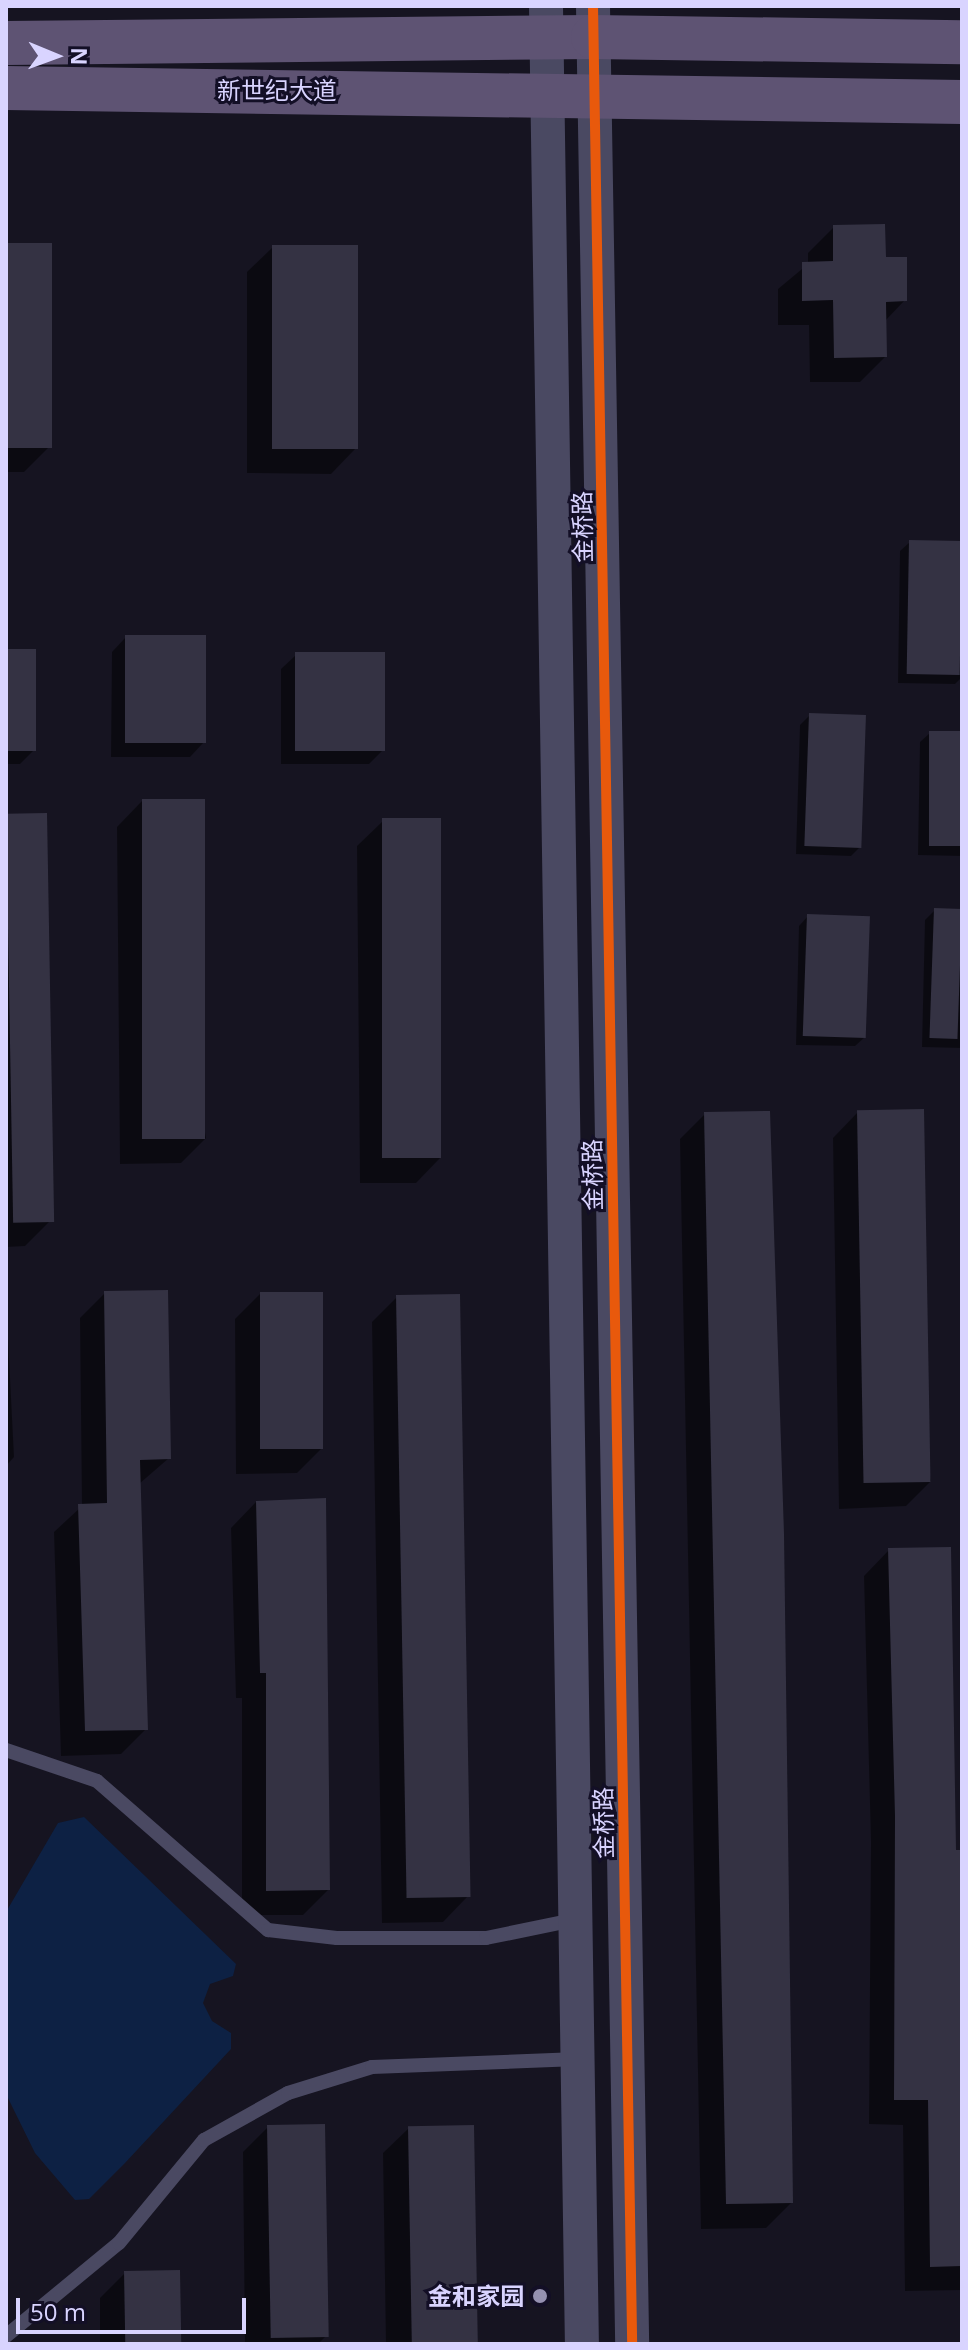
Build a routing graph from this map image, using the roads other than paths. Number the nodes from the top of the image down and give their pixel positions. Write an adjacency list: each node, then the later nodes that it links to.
1 (546, 22): 2 (main road, 新世纪大道); 4 (main road, 新世纪大道); 6 (street, 金桥路)
2 (593, 22): 3 (main road); 7 (street, 金桥路)
3 (962, 42)
4 (6, 43)
5 (6, 88): 6 (main road, 新世纪大道)
6 (548, 92): 7 (main road, 新世纪大道); 10 (street, 金桥路)
7 (594, 92): 8 (main road); 14 (street, 金桥路)
8 (962, 102)
9 (6, 1750): 10 (lane)
10 (576, 1919): 11 (street, 金桥路)
11 (578, 2059): 12 (lane); 13 (street, 金桥路)
12 (6, 2336)
13 (582, 2344)
14 (632, 2344)

